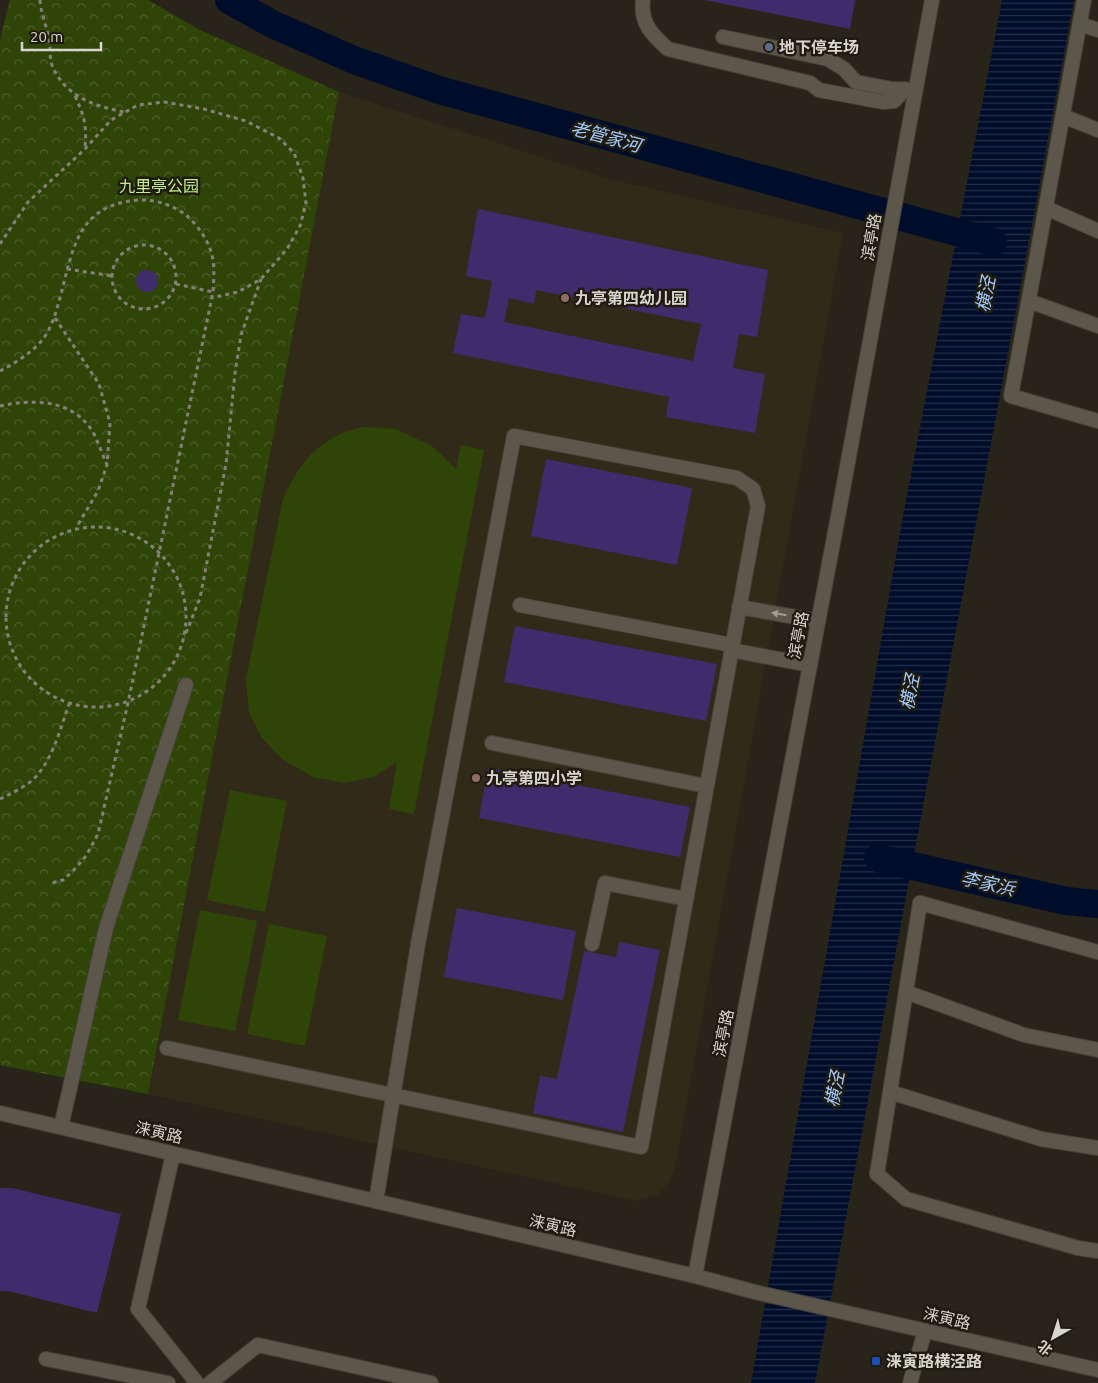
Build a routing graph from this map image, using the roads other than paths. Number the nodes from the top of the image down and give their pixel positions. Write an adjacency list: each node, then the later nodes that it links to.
1 (642, 0): 7 (street)
2 (932, 0): 7 (street, 滨亭路)
3 (1084, 0): 4 (street)
4 (1080, 24): 5 (street); 8 (street)
5 (1098, 30)
6 (723, 37): 7 (street)
7 (911, 90): 17 (street, 滨亭路)
8 (1062, 116): 9 (street); 10 (street)
9 (1098, 130)
10 (1046, 208): 11 (street); 12 (street)
11 (1098, 231)
12 (1029, 301): 13 (street); 14 (street)
13 (1098, 326)
14 (1098, 421)
15 (520, 605): 18 (street)
16 (739, 607): 17 (street, one-way to 16); 18 (street); 30 (street)
17 (818, 621): 19 (street, 滨亭路)
18 (732, 647): 19 (street); 22 (street)
19 (810, 665): 37 (street, 滨亭路)
20 (186, 685): 32 (street)
21 (492, 743): 22 (street)
22 (706, 786): 23 (street)
23 (686, 900): 24 (street); 30 (street)
24 (592, 944)
25 (1098, 952): 26 (street)
26 (906, 992): 28 (street); 29 (street)
27 (167, 1048): 30 (street)
28 (1098, 1050)
29 (890, 1092): 33 (street); 36 (street)
30 (394, 1096): 35 (street)
31 (0, 1113): 32 (street, 涞寅路)
32 (61, 1127): 34 (street, 涞寅路)
33 (1098, 1148)
34 (174, 1154): 35 (street, 涞寅路); 42 (street)
35 (376, 1201): 37 (street, 涞寅路)
36 (1098, 1251)
37 (694, 1276): 38 (street, 涞寅路)
38 (925, 1331): 40 (street, 涞寅路); 45 (street)
39 (46, 1359): 41 (street)
40 (1098, 1370)
41 (168, 1383)
42 (197, 1383)
43 (210, 1383): 44 (street)
44 (431, 1383)
45 (910, 1383)

